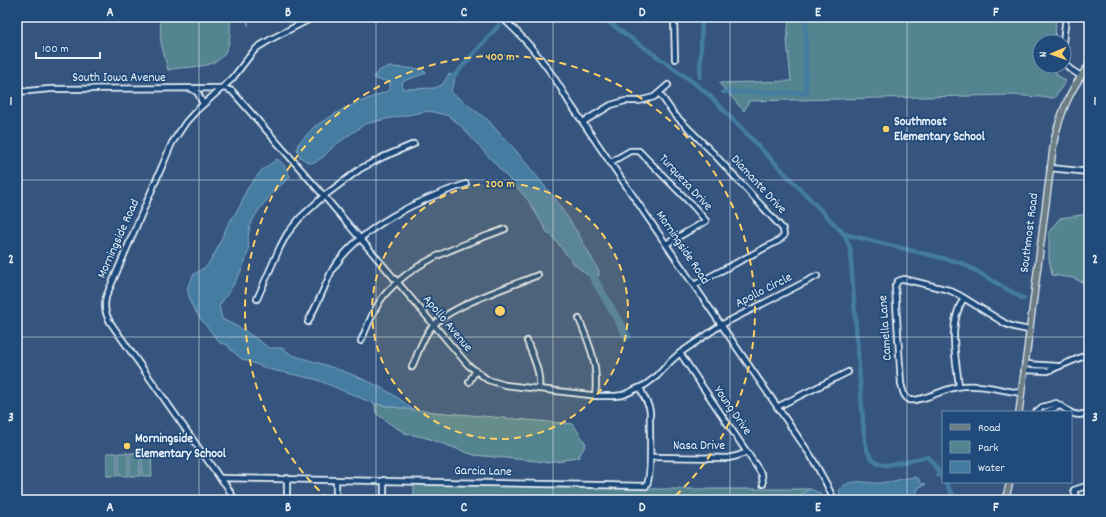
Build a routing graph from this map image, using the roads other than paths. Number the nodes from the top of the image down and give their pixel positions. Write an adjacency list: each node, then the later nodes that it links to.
1 (314, 17): 11 (street, Morningside Road)
2 (674, 17): 6 (street)
3 (1066, 17): 5 (street)
4 (503, 18): 16 (street, Morningside Road)
5 (1064, 34)
6 (675, 59)
7 (1089, 65): 9 (main road, Southmost Road)
8 (1072, 70): 9 (street)
9 (1081, 76): 19 (main road, Southmost Road)
10 (668, 85): 14 (street)
11 (222, 88): 12 (street, South Iowa Avenue); 15 (street, Morningside Road); 22 (street, Apollo Avenue)
12 (192, 89): 13 (street, South Iowa Avenue); 15 (street)
13 (17, 92)
14 (660, 94): 16 (street); 29 (street, Diamante Drive)
15 (204, 104): 62 (street, Morningside Road)
16 (583, 122): 18 (street, Morningside Road)
17 (414, 144): 22 (street)
18 (611, 162): 25 (street, Morningside Road); 25 (street, Turqueza Drive)
19 (1050, 168): 20 (street); 36 (main road, Southmost Road)
20 (1089, 172)
21 (466, 184): 24 (street)
22 (324, 196): 24 (street, Apollo Avenue); 31 (street)
23 (505, 228): 28 (street)
24 (360, 239): 28 (street, Apollo Avenue); 33 (street)
25 (666, 244): 29 (street, Morningside Road)
26 (538, 275): 34 (street)
27 (817, 276): 35 (street, Apollo Circle)
28 (398, 282): 34 (street, Apollo Avenue); 37 (street)
29 (694, 285): 35 (street, Morningside Road)
30 (964, 298): 36 (street, Camella Lane); 46 (street); 46 (street, Camella Lane)
31 (257, 299)
32 (579, 318): 50 (street)
33 (308, 322)
34 (434, 325): 41 (street); 43 (street, Apollo Avenue)
35 (721, 325): 39 (street, Apollo Avenue); 53 (street, Morningside Road)
36 (1029, 330): 42 (main road, Southmost Road)
37 (361, 341)
38 (527, 341): 48 (street)
39 (680, 353): 47 (street, Apollo Avenue); 60 (street, Young Drive)
40 (1089, 354): 42 (street)
41 (412, 367)
42 (1024, 367): 49 (main road, Southmost Road)
43 (475, 372): 45 (street); 48 (street, Apollo Avenue)
44 (848, 372): 53 (street)
45 (469, 382)
46 (959, 386): 49 (street, Camella Lane)
47 (640, 388): 50 (street, Apollo Avenue); 61 (street, Garcia Lane)
48 (539, 389): 50 (street, Apollo Avenue)
49 (1021, 393): 54 (main road, Southmost Road)
50 (595, 396)
51 (1048, 405): 52 (street); 55 (street); 56 (street)
52 (1060, 406): 56 (street); 57 (street)
53 (777, 407): 73 (street, Morningside Road)
54 (1019, 411)
55 (1040, 411)
56 (1047, 411)
57 (1068, 411)
58 (1089, 412): 59 (street)
59 (1072, 413)
60 (747, 452): 61 (street, Nasa Drive); 67 (street, Young Drive)
61 (650, 457): 65 (street, Garcia Lane)
62 (220, 478): 63 (street, Garcia Lane); 69 (street, Morningside Road)
63 (287, 478): 64 (street, Garcia Lane); 70 (street)
64 (336, 480): 65 (street, Garcia Lane); 71 (street)
65 (384, 480): 72 (street)
66 (1010, 483): 74 (main road)
67 (763, 484)
68 (1089, 485): 75 (street)
69 (235, 500)
70 (287, 500)
71 (336, 500)
72 (384, 500)
73 (834, 500)
74 (1005, 500)
75 (1077, 500)

